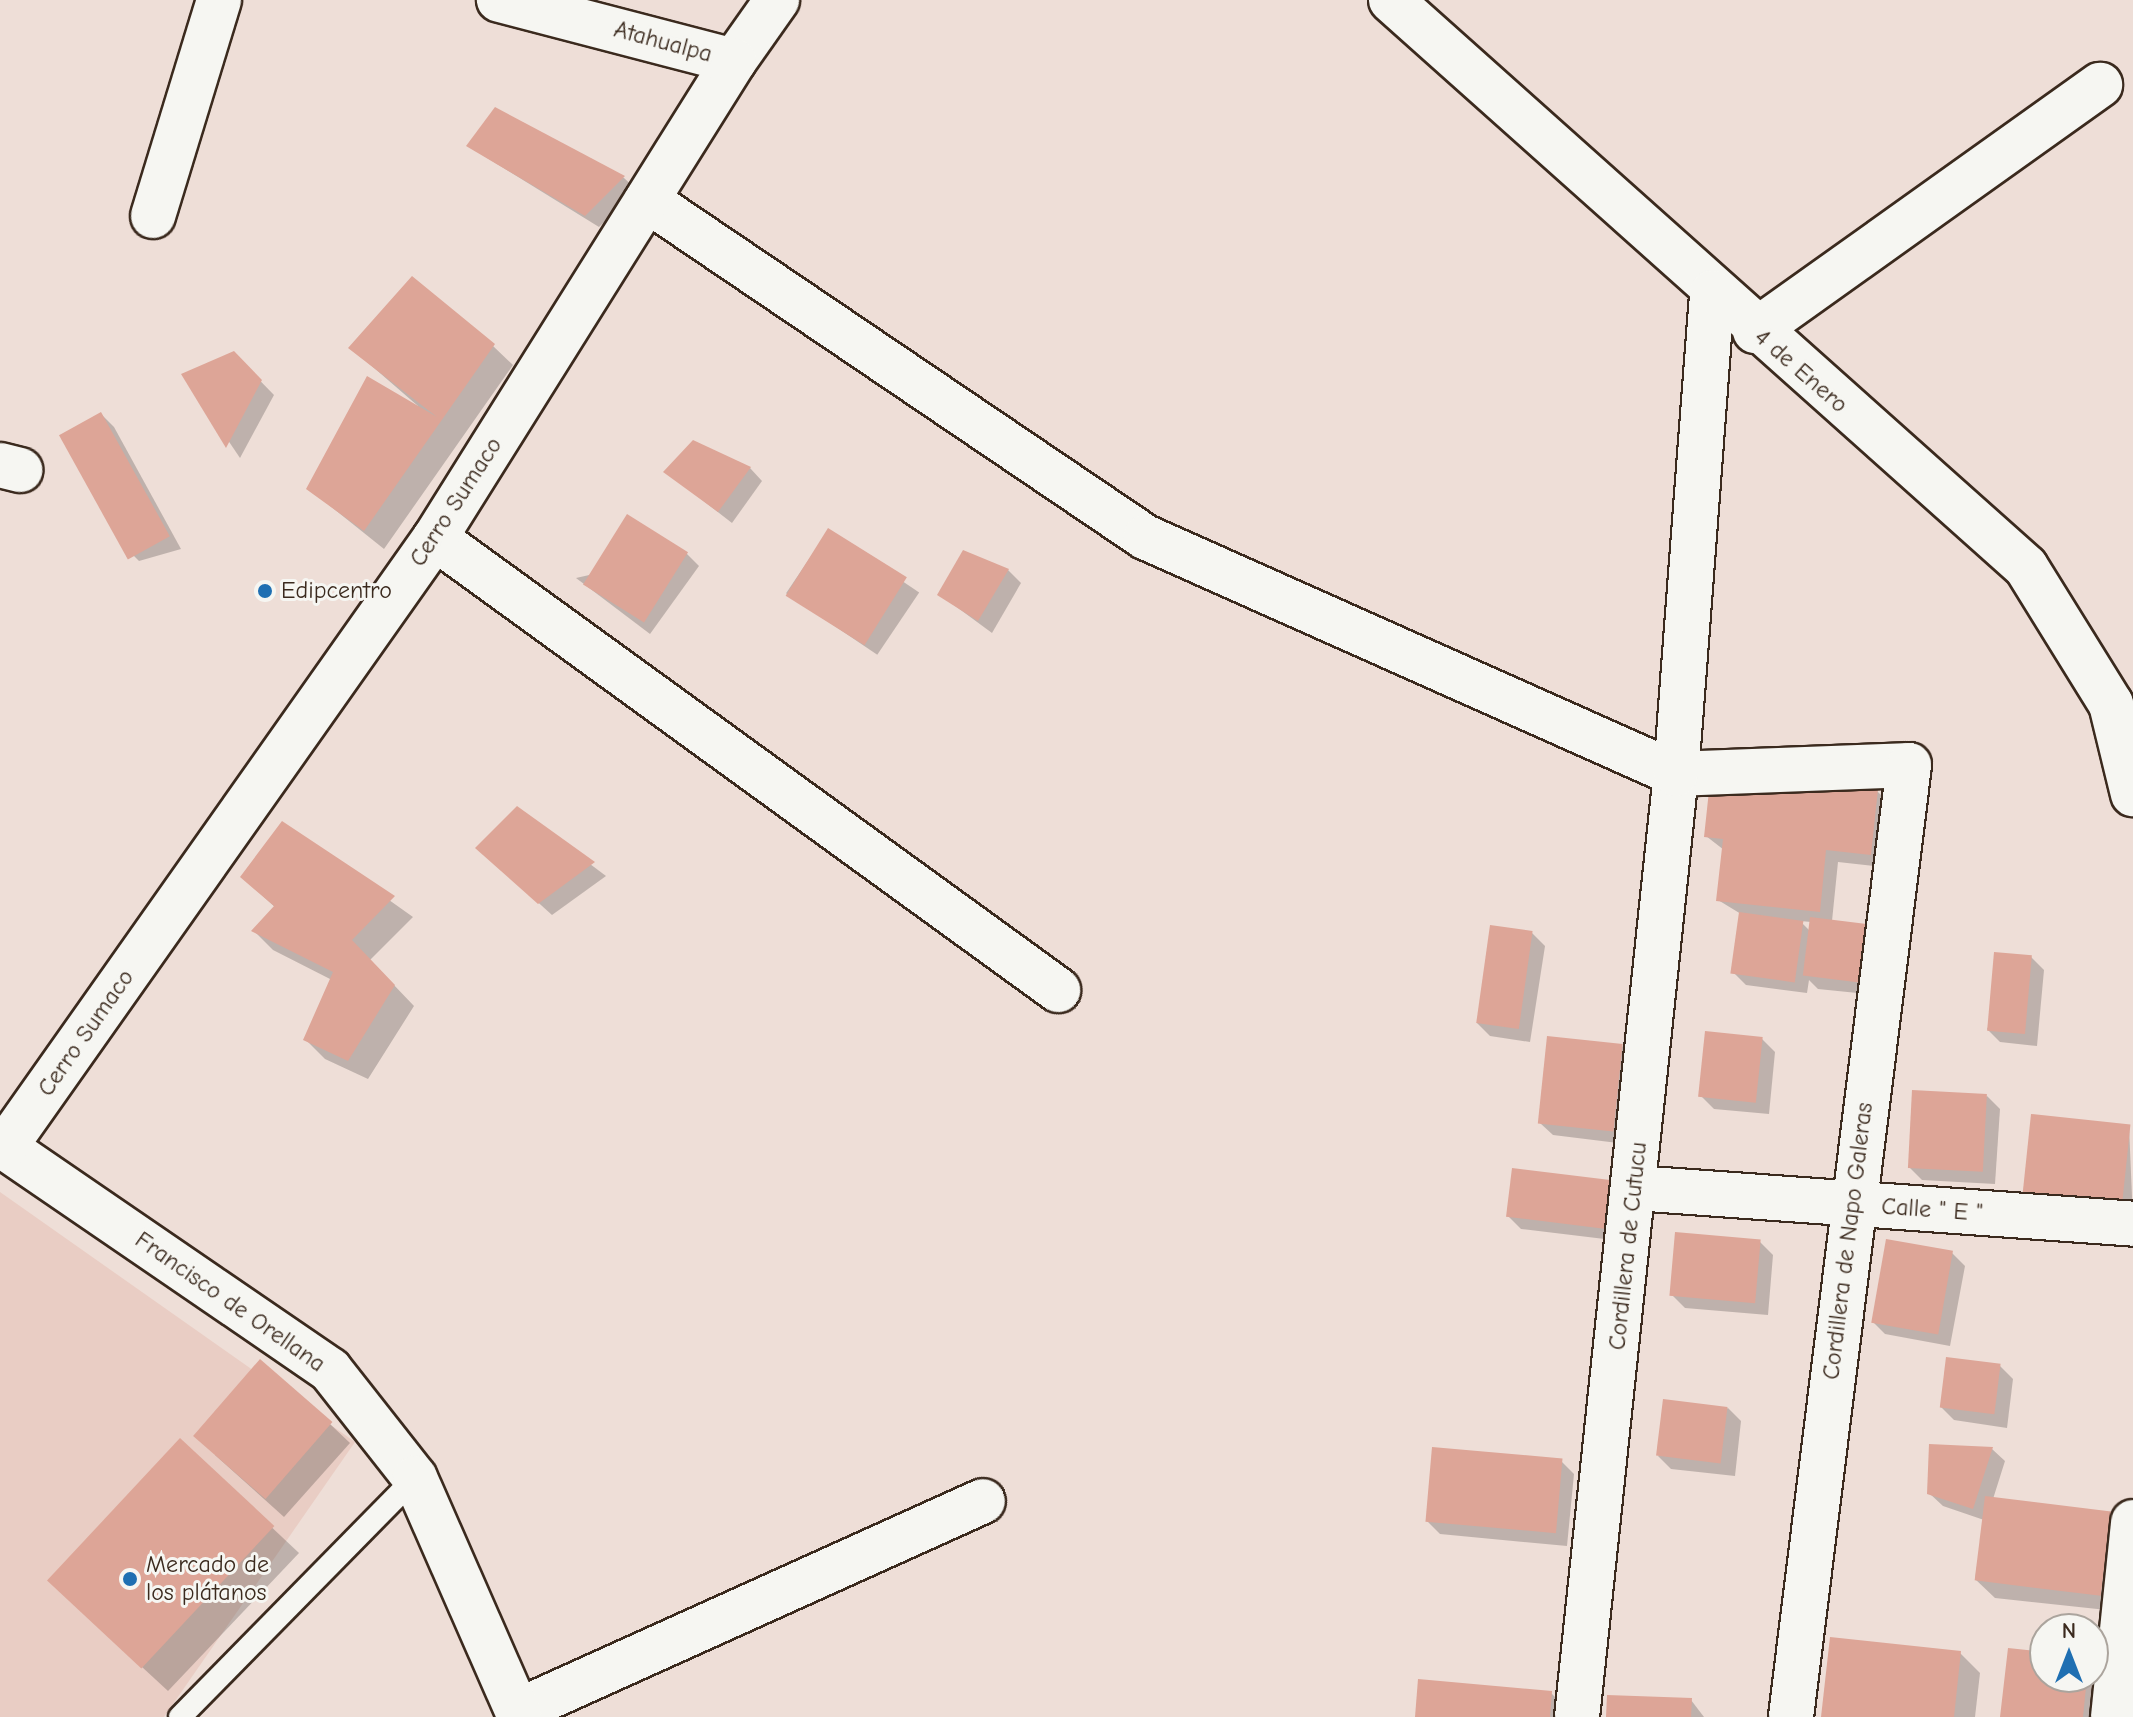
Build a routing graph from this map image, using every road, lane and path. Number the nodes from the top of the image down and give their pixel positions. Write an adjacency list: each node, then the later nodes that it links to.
1 (219, 0): 8 (street)
2 (499, 0): 5 (street, Atahualpa)
3 (777, 0): 5 (street, Cerro Sumaco)
4 (1391, 0): 9 (street, 4 de Enero)
5 (734, 61): 7 (street, Cerro Sumaco)
6 (2100, 85): 10 (street)
7 (647, 200): 11 (street, Cerro Sumaco); 12 (street)
8 (153, 216)
9 (1712, 292): 10 (street, 4 de Enero); 12 (street, Cordillera de Cutucu)
10 (1755, 331): 13 (street, 4 de Enero)
11 (435, 538): 14 (street); 15 (street, Cerro Sumaco)
12 (1676, 774): 16 (street, Cordillera de Cutucu); 17 (street, Cordillera de Napo Galeras)
13 (2133, 794)
14 (1058, 990)
15 (2, 1145): 19 (street, Francisco de Orellana)
16 (1635, 1188): 17 (street, Calle " E "); 24 (street, Cordillera de Cutucu)
17 (1851, 1205): 18 (street, Calle " E "); 25 (street, Cordillera de Napo Galeras)
18 (2133, 1224)
19 (415, 1478): 22 (street, Francisco de Orellana); 23 (lane)
20 (983, 1501): 22 (street)
21 (2133, 1522): 26 (street)
22 (519, 1714)
23 (180, 1717)
24 (1577, 1717)
25 (1791, 1717)
26 (2113, 1717)

